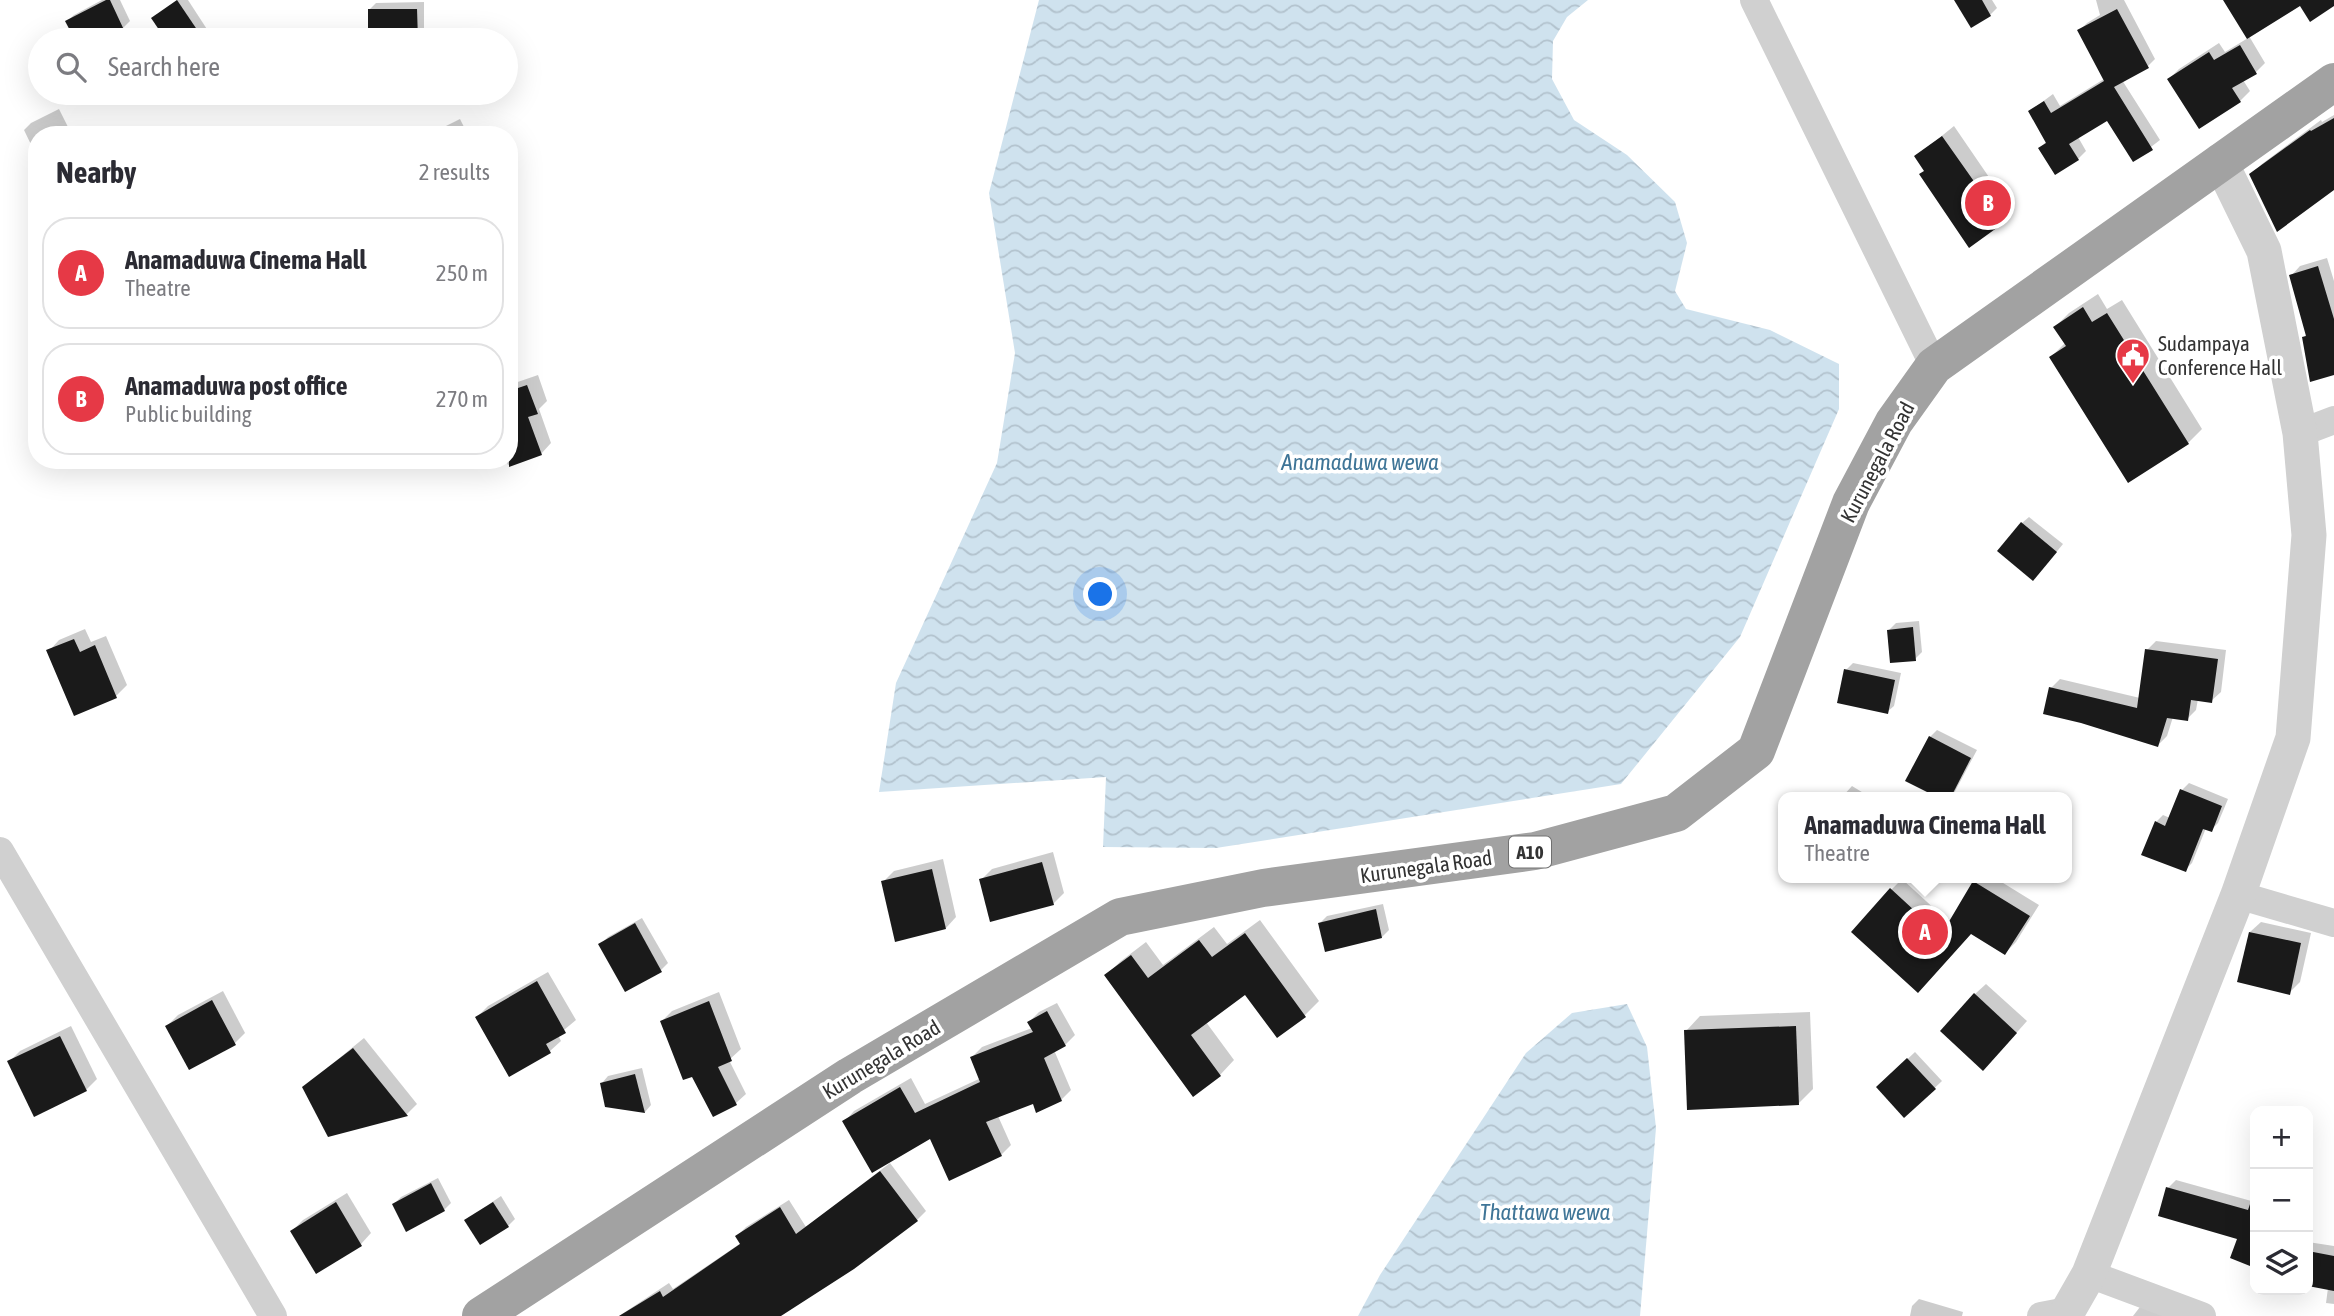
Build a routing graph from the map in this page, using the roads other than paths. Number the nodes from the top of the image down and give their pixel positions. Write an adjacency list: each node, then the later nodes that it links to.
1 (1754, 0): 4 (street)
2 (2334, 82): 3 (highway, Kurunegala Road / A10)
3 (2220, 161): 4 (highway, Kurunegala Road / A10); 6 (street)
4 (1934, 366): 13 (highway, Kurunegala Road / A10)
5 (2334, 420): 6 (street)
6 (2300, 433): 8 (street)
7 (0, 851): 12 (street)
8 (2238, 895): 9 (street); 10 (street)
9 (2334, 923)
10 (2089, 1274): 11 (street); 14 (street)
11 (2058, 1314)
12 (273, 1316)
13 (481, 1316)
14 (2202, 1316)

